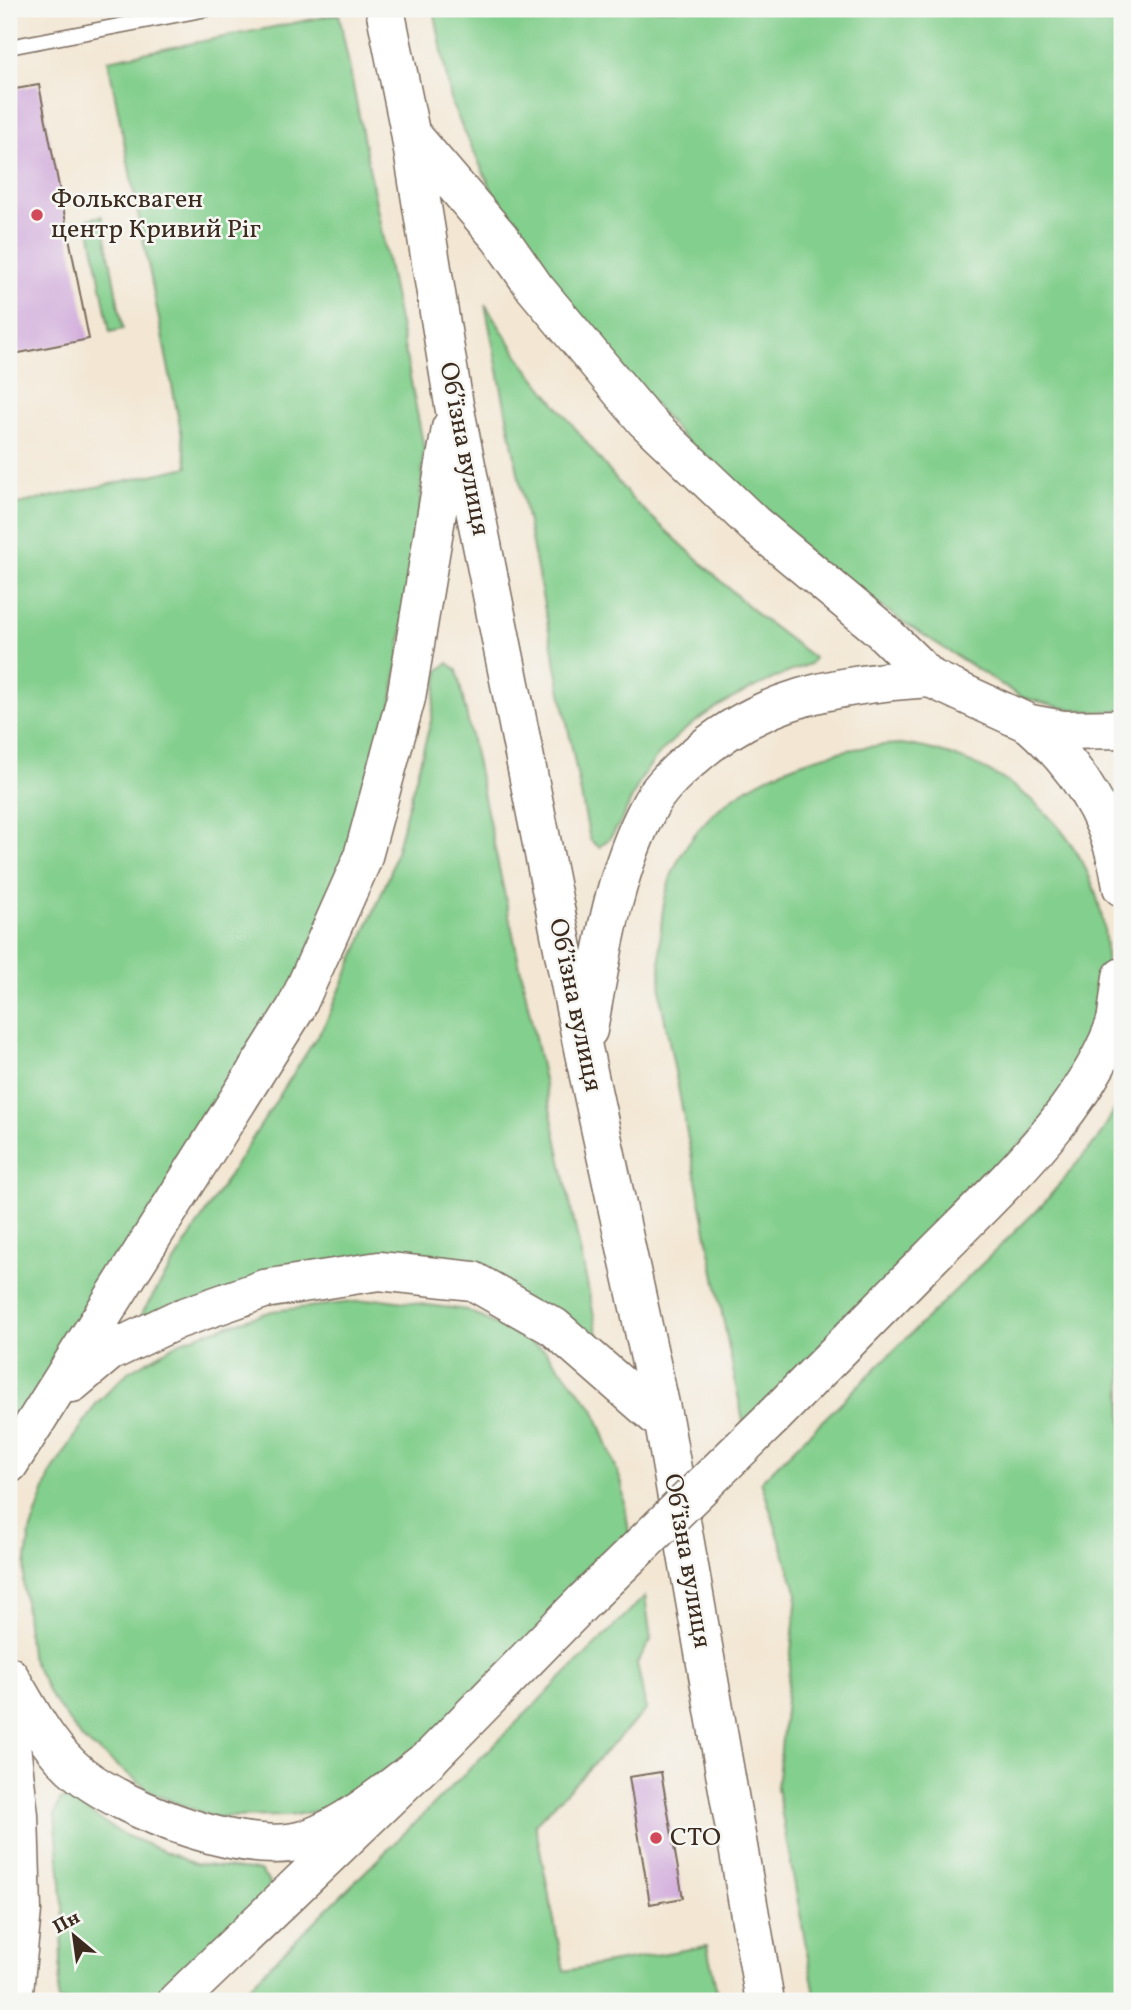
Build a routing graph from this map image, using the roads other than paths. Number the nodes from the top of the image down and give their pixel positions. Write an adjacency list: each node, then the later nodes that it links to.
1 (207, 9): 3 (lane)
2 (384, 9): 4 (main road, Обʼїзна вулиця)
3 (9, 47)
4 (410, 132): 5 (main road, Обʼїзна вулиця); 6 (main road)
5 (454, 405): 12 (main road, Обʼїзна вулиця); 13 (main road)
6 (930, 678): 7 (main road); 12 (main road)
7 (1030, 724): 8 (main road); 9 (main road)
8 (1122, 729)
9 (1122, 887)
10 (1122, 977): 11 (main road)
11 (1119, 1016): 18 (main road, bridge)
12 (584, 1053): 14 (main road, Обʼїзна вулиця)
13 (48, 1401): 14 (main road); 15 (main road)
14 (664, 1423): 21 (main road, Обʼїзна вулиця)
15 (9, 1464)
16 (9, 1676): 18 (main road)
17 (9, 1728): 19 (main road)
18 (431, 1757): 20 (main road)
19 (13, 2001)
20 (177, 2001)
21 (765, 2001)

